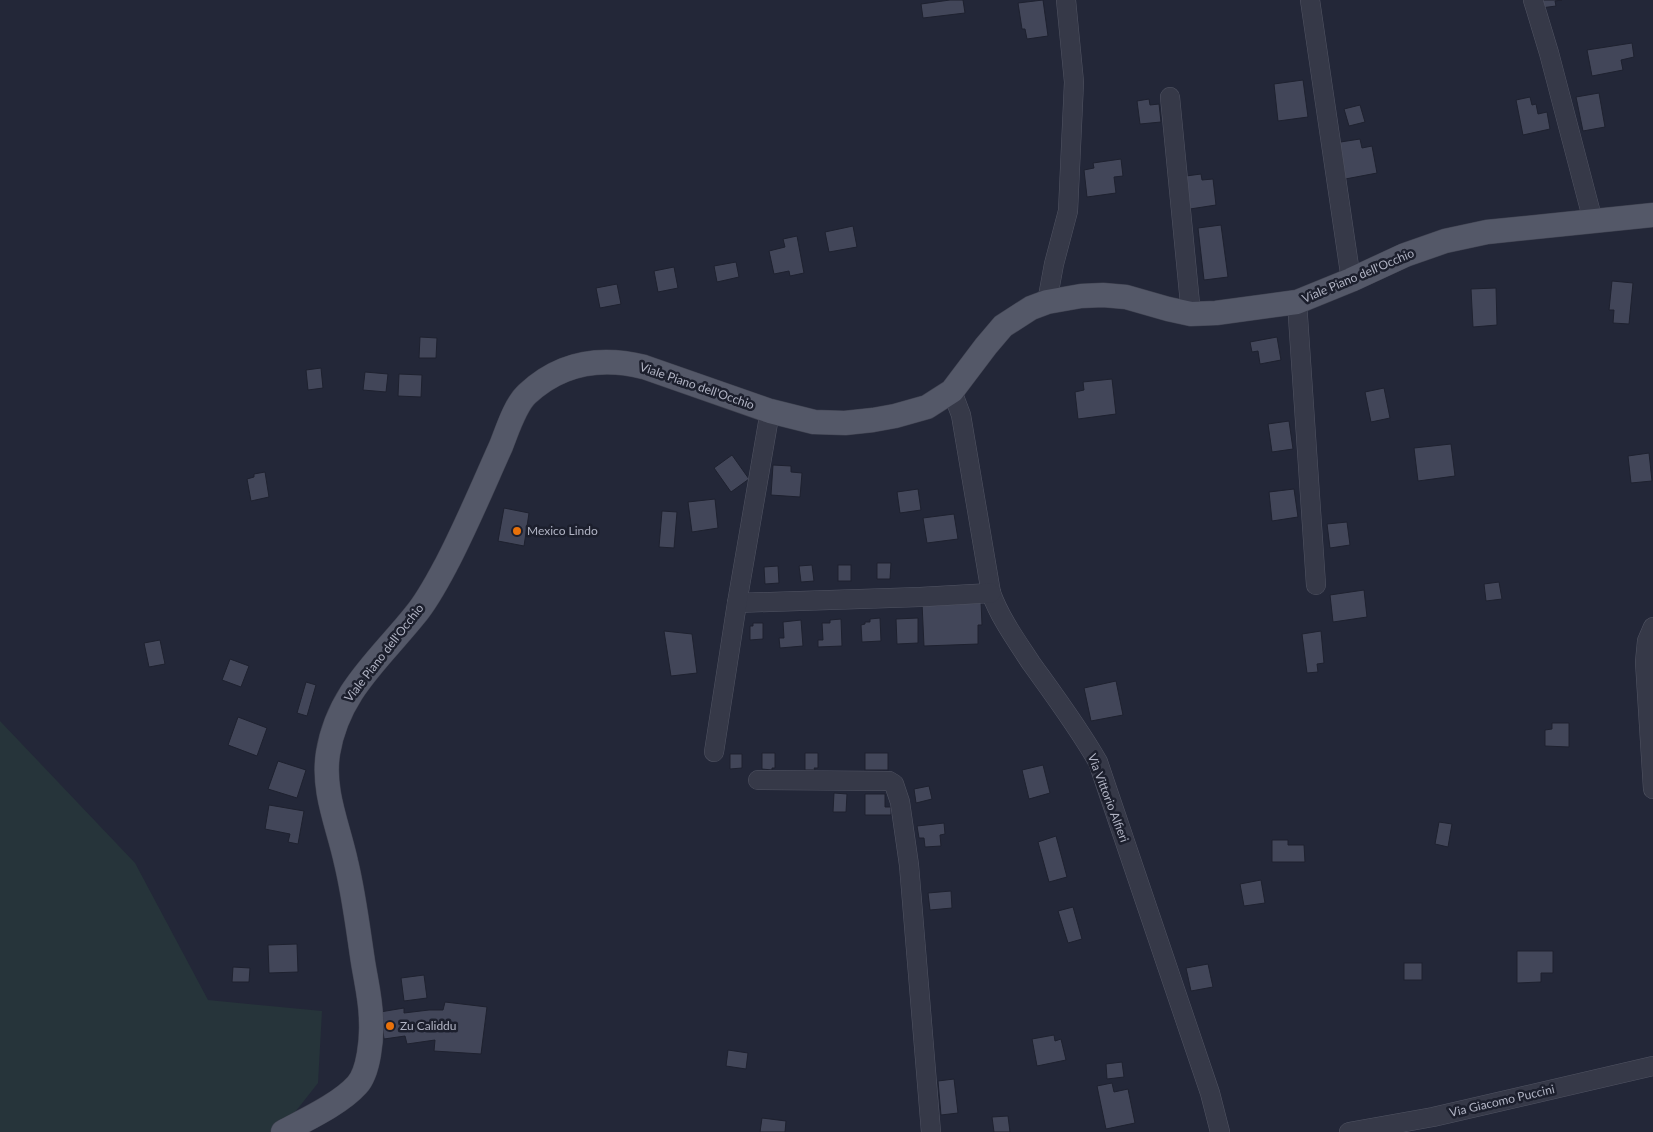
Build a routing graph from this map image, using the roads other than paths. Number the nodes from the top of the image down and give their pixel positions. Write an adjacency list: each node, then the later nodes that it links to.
1 (1066, 0): 8 (street)
2 (1310, 0): 7 (street)
3 (1533, 0): 6 (street)
4 (1170, 97): 10 (street)
5 (1653, 215): 6 (main road, Viale Piano dell'Occhio)
6 (1593, 221): 7 (main road, Viale Piano dell'Occhio)
7 (1351, 280): 9 (main road, Viale Piano dell'Occhio)
8 (1046, 302): 10 (main road, Viale Piano dell'Occhio); 11 (main road, Viale Piano dell'Occhio)
9 (1297, 302): 10 (main road, Viale Piano dell'Occhio); 13 (street)
10 (1191, 314)
11 (952, 391): 12 (main road, Viale Piano dell'Occhio); 14 (street, Via Vittorio Alfieri)
12 (770, 411): 15 (street); 21 (main road, Viale Piano dell'Occhio)
13 (1316, 585)
14 (991, 593): 15 (street); 23 (street, Via Vittorio Alfieri)
15 (737, 603): 17 (street)
16 (1653, 627): 19 (street)
17 (714, 752)
18 (758, 780): 22 (street)
19 (1653, 789)
20 (1653, 1066): 24 (street, Via Giacomo Puccini)
21 (283, 1132)
22 (931, 1132)
23 (1220, 1132)
24 (1350, 1132)

